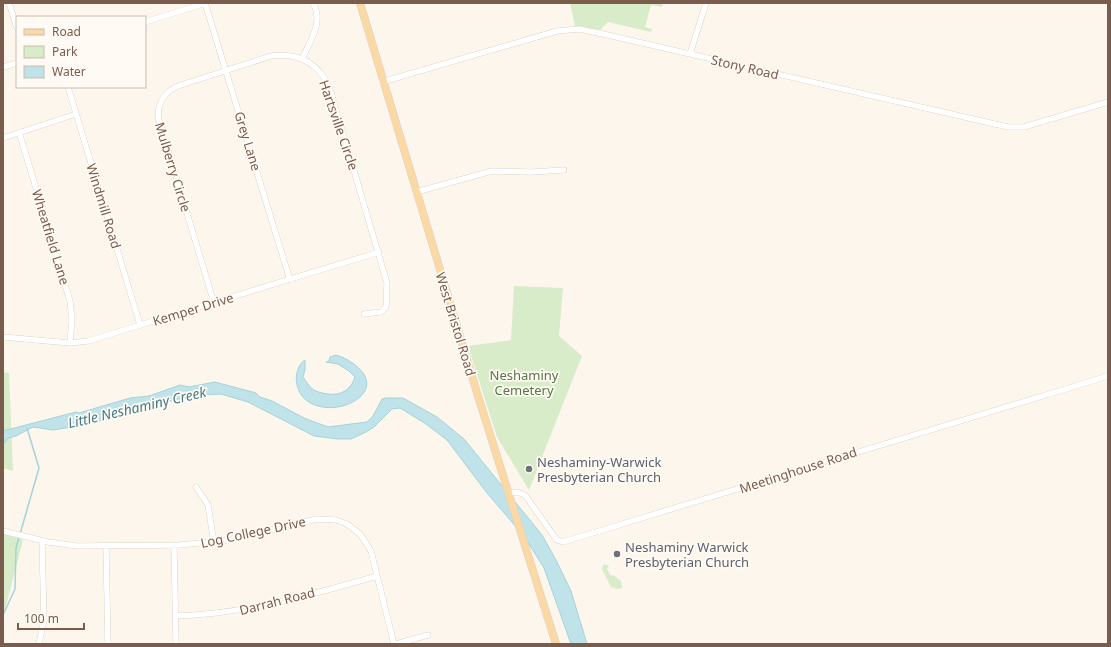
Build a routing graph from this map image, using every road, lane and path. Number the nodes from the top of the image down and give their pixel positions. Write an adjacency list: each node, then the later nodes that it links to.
1 (9, 3): 7 (street)
2 (205, 3): 6 (street); 12 (street, Grey Lane)
3 (313, 3): 9 (street)
4 (360, 3): 13 (main road, West Bristol Road)
5 (706, 3): 8 (street)
6 (146, 22)
7 (16, 25)
8 (690, 54): 13 (street, Stony Road); 15 (street, Stony Road)
9 (302, 59): 12 (street, Hartsville Circle); 21 (street, Hartsville Circle)
10 (16, 63): 11 (street)
11 (3, 67)
12 (226, 71): 22 (street, Grey Lane); 23 (street, Mulberry Circle)
13 (382, 82): 20 (main road, West Bristol Road)
14 (68, 88): 16 (street, Windmill Road)
15 (1108, 102)
16 (76, 114): 17 (street); 25 (street, Windmill Road)
17 (19, 132): 18 (street); 27 (street, Wheatfield Lane)
18 (3, 138)
19 (564, 170): 20 (street)
20 (416, 192): 30 (main road, West Bristol Road)
21 (379, 252): 22 (street, Kemper Drive); 24 (street, Hartsville Circle)
22 (290, 280): 23 (street, Kemper Drive)
23 (214, 303): 25 (street, Kemper Drive)
24 (364, 314)
25 (140, 325): 27 (street, Kemper Drive)
26 (3, 337): 27 (street, Kemper Drive)
27 (70, 343)
28 (1108, 376): 30 (street, Meetinghouse Road)
29 (196, 487): 33 (street)
30 (508, 494): 43 (main road, West Bristol Road)
31 (3, 531): 32 (street, Log College Drive)
32 (42, 541): 35 (street, Log College Drive); 39 (street)
33 (214, 543): 34 (street, Log College Drive); 36 (street, Log College Drive)
34 (174, 545): 35 (street, Log College Drive); 37 (street)
35 (106, 547): 40 (street)
36 (377, 576): 37 (street, Darrah Road); 42 (street, Log College Drive)
37 (176, 616): 41 (street)
38 (428, 635): 42 (street)
39 (39, 644)
40 (108, 644)
41 (176, 644)
42 (395, 644)
43 (556, 644)

